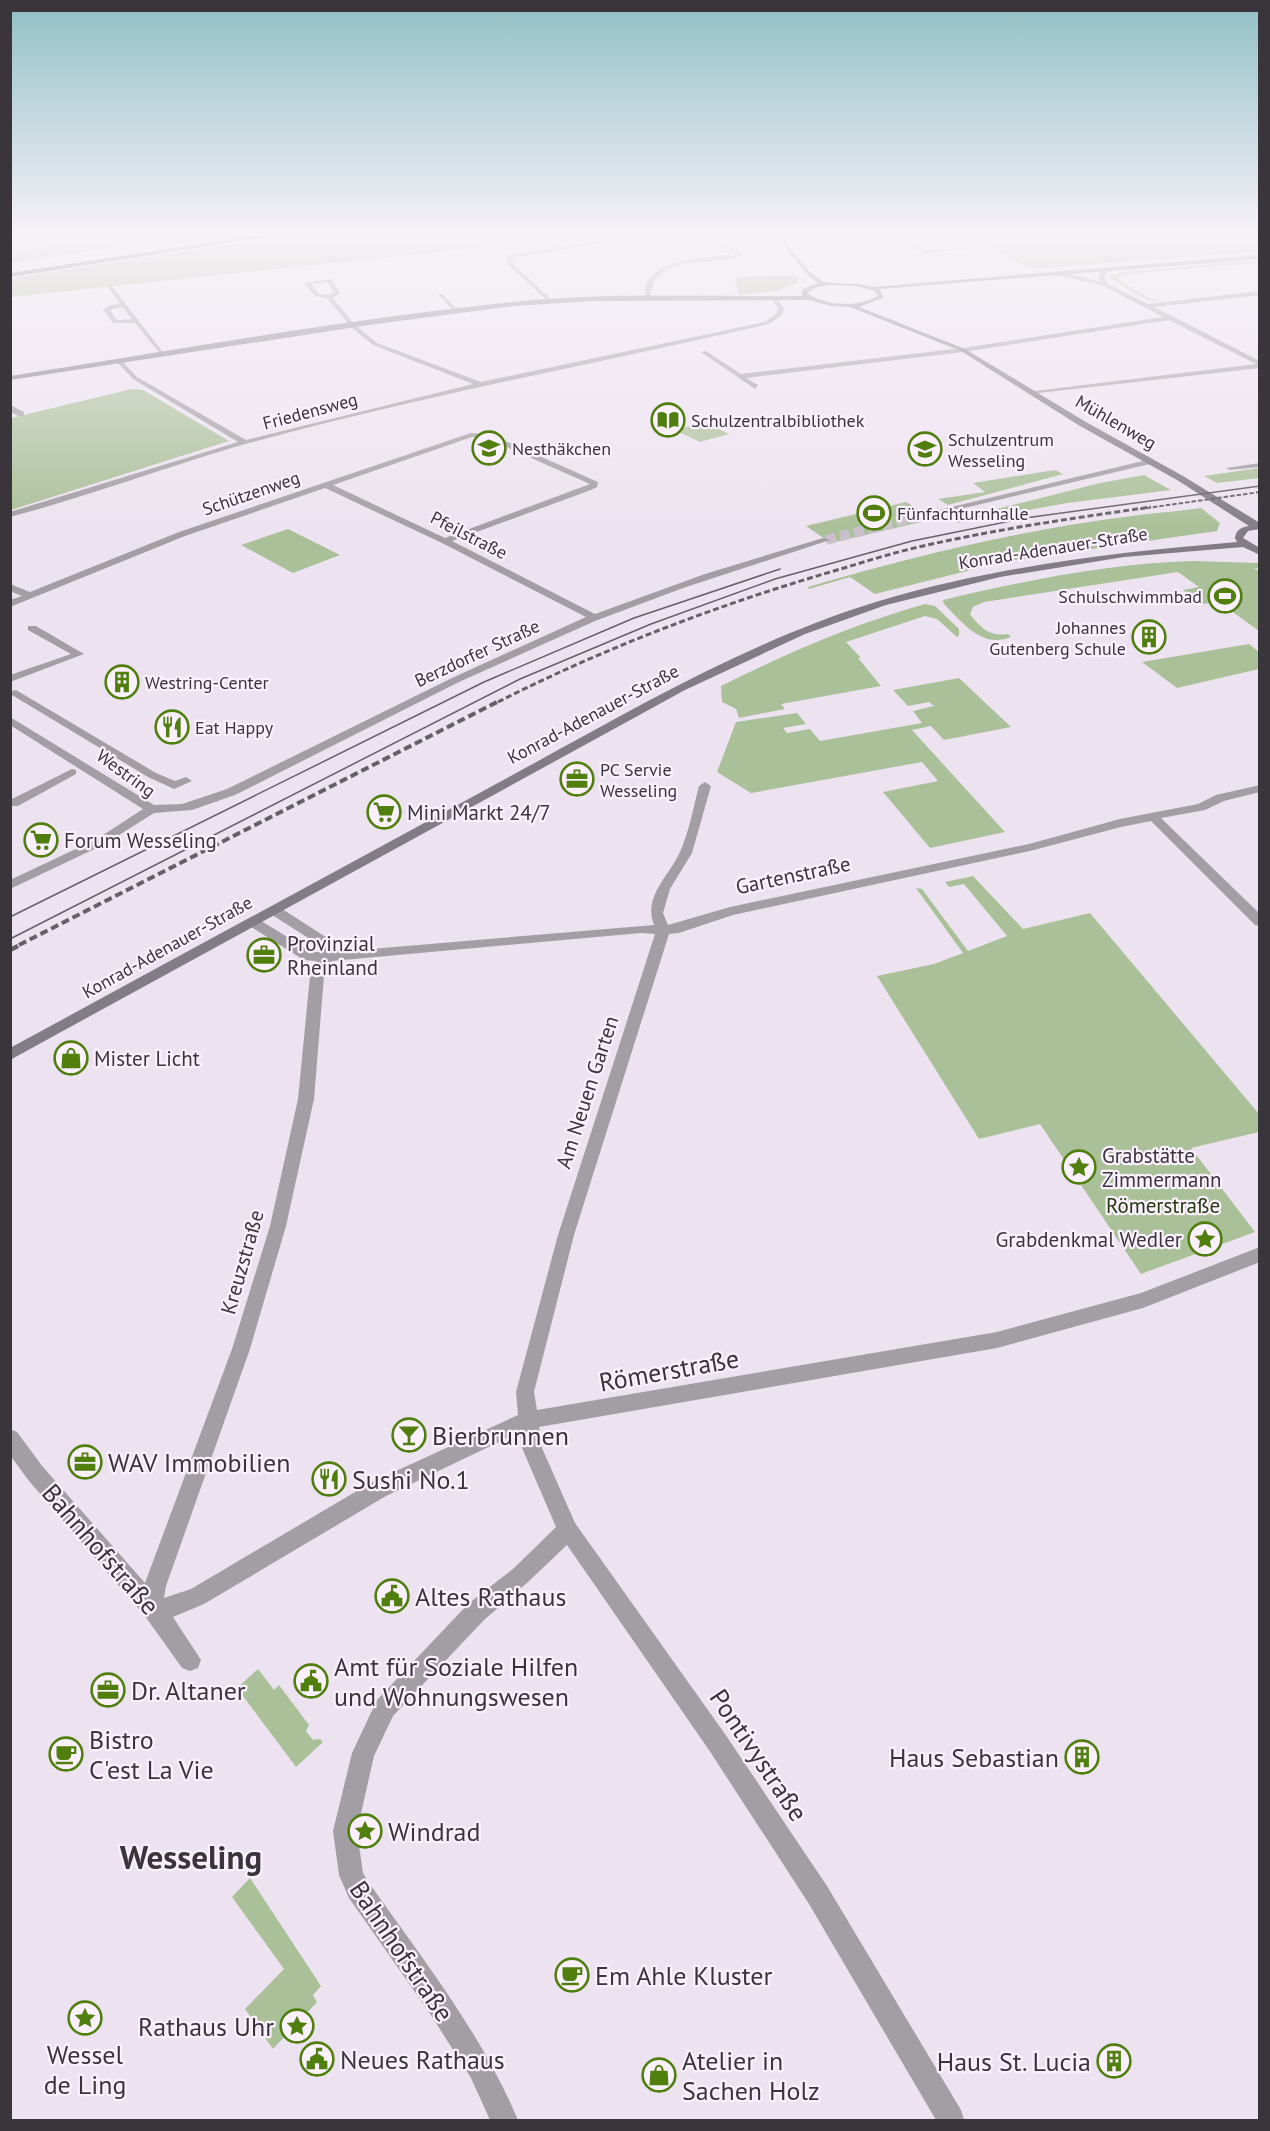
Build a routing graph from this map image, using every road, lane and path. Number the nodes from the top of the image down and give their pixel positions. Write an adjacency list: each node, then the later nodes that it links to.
1 (148, 333): 10 (street)
2 (304, 333): 10 (street)
3 (362, 333): 15 (street)
4 (718, 333): 15 (street, Friedensweg)
5 (923, 333): 8 (street, Mühlenweg)
6 (1070, 333): 8 (street)
7 (1199, 333): 12 (street)
8 (963, 350): 13 (street); 17 (street, Mühlenweg)
9 (704, 352): 13 (street)
10 (164, 355): 11 (street)
11 (119, 362): 14 (street); 20 (street)
12 (1260, 365): 17 (street)
13 (742, 376): 16 (street)
14 (10, 378)
15 (479, 384): 20 (street, Friedensweg)
16 (755, 387)
17 (1030, 392): 21 (street, Mühlenweg)
18 (10, 407): 19 (street)
19 (10, 416)
20 (245, 443): 26 (street, Friedensweg)
21 (1151, 461): 25 (street); 27 (street, Mühlenweg)
22 (1260, 465): 23 (street)
23 (1230, 468)
24 (326, 484): 29 (street, Pfeilstraße); 29 (street, Schützenweg); 33 (street, Schützenweg)
25 (939, 511)
26 (10, 515)
27 (1257, 526): 30 (street)
28 (826, 540): 35 (street, Berzdorfer Straße)
29 (445, 541): 35 (street, Pfeilstraße)
30 (1244, 544): 31 (street); 48 (street, Konrad-Adenauer-Straße)
31 (1260, 552)
32 (10, 587): 33 (street)
33 (30, 596): 34 (street, Schützenweg)
34 (10, 604)
35 (595, 618): 45 (street, Berzdorfer Straße)
36 (32, 628): 37 (street)
37 (10, 679)
38 (16, 693): 41 (street)
39 (10, 720): 45 (street, Westring)
40 (72, 772): 44 (street)
41 (186, 781)
42 (705, 786): 51 (street, Am Neuen Garten)
43 (1260, 788): 46 (street, Gartenstraße)
44 (14, 803)
45 (151, 809): 47 (street, Westring)
46 (1153, 817): 50 (street); 51 (street, Gartenstraße)
47 (10, 885)
48 (274, 910): 49 (street, Konrad-Adenauer-Straße); 52 (street)
49 (253, 922): 52 (street, Gartenstraße); 53 (street, Konrad-Adenauer-Straße)
50 (1260, 922)
51 (663, 931): 52 (street, Gartenstraße); 55 (street, Am Neuen Garten)
52 (328, 955): 58 (street, Kreuzstraße)
53 (10, 1055)
54 (1260, 1254): 55 (street, Römerstraße)
55 (527, 1420): 57 (street, Pontivystraße); 58 (street, Römerstraße)
56 (10, 1438): 58 (street, Bahnhofstraße)
57 (568, 1530): 60 (street, Bahnhofstraße); 61 (street, Pontivystraße)
58 (153, 1608): 59 (street, Bahnhofstraße)
59 (190, 1660)
60 (504, 2121)
61 (951, 2121)

